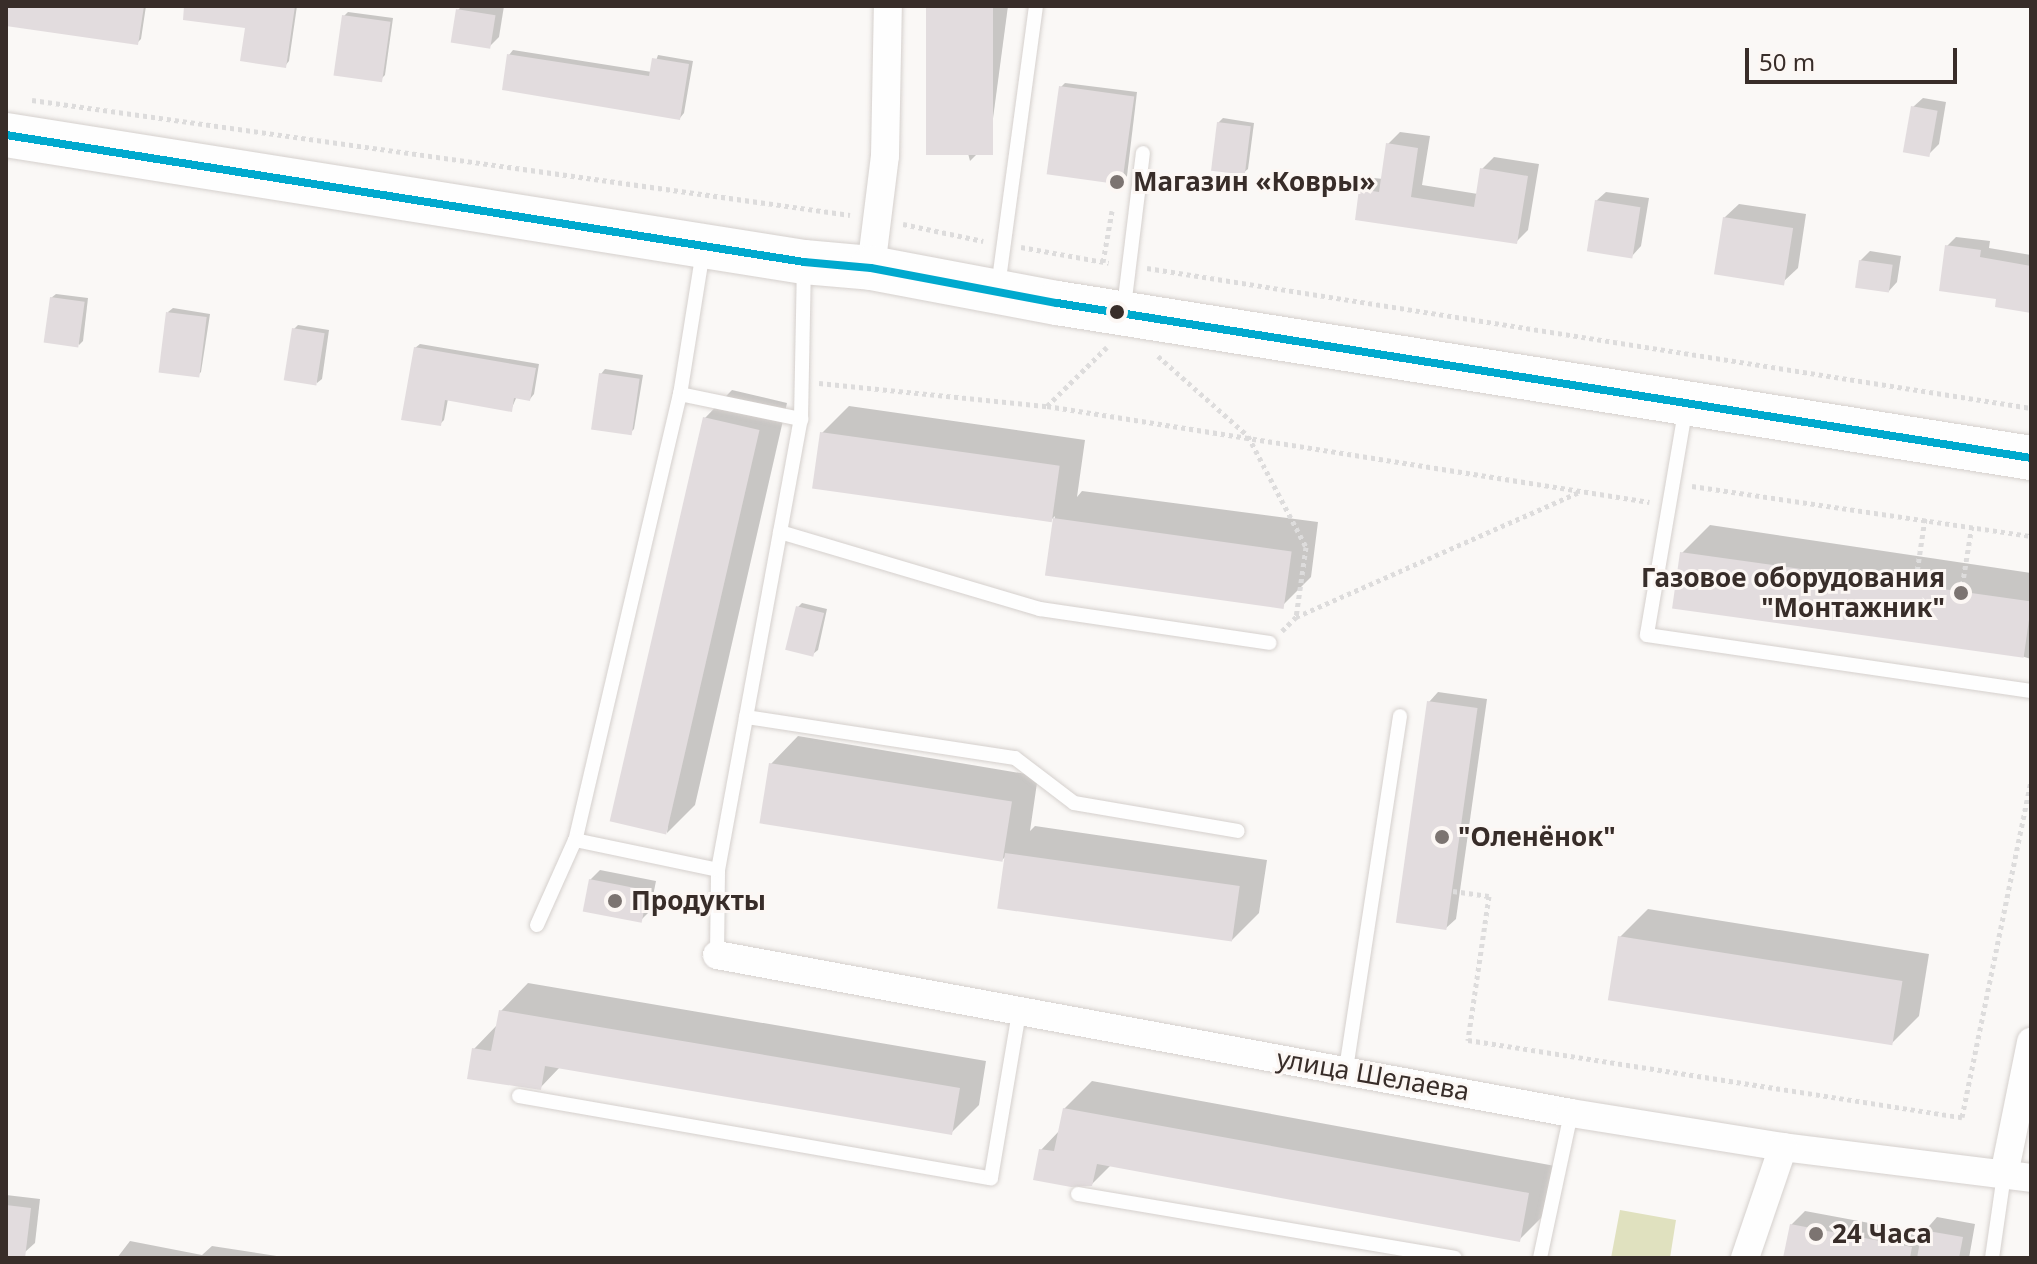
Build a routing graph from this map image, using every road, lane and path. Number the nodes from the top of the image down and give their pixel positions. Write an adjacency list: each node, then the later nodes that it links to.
1 (888, 6): 9 (street)
2 (1036, 6): 10 (lane)
3 (6, 135): 6 (main road)
4 (1143, 153): 11 (lane)
5 (1112, 208): 8 (path)
6 (704, 246): 7 (main road); 13 (lane)
7 (804, 262): 9 (main road); 12 (lane)
8 (1103, 262)
9 (871, 268): 10 (main road)
10 (997, 292): 11 (main road)
11 (1123, 334): 14 (main road); 15 (path); 17 (path)
12 (800, 381): 15 (path); 16 (lane)
13 (680, 394): 16 (lane); 35 (lane)
14 (1687, 402): 18 (main road); 19 (lane)
15 (1047, 406): 17 (path)
16 (801, 419): 24 (lane)
17 (1248, 436): 20 (path); 28 (path)
18 (2031, 458)
19 (1673, 483): 21 (lane); 22 (path)
20 (1579, 492): 21 (path); 28 (path)
21 (1669, 505): 30 (lane)
22 (1925, 518): 23 (path); 26 (path)
23 (1972, 525): 25 (path); 27 (path)
24 (780, 532): 29 (lane); 32 (lane)
25 (2031, 536)
26 (1915, 586)
27 (1961, 593)
28 (1296, 617): 29 (path)
29 (1270, 643)
30 (2031, 691)
31 (1400, 716): 42 (lane)
32 (746, 717): 34 (lane); 36 (lane)
33 (2031, 782): 37 (path)
34 (1238, 831)
35 (575, 840): 36 (lane); 38 (lane)
36 (718, 870): 39 (lane)
37 (1453, 891)
38 (537, 925)
39 (717, 955): 40 (street, улица Шелаева)
40 (1019, 1013): 42 (street, улица Шелаева); 43 (lane)
41 (2031, 1042): 46 (street)
42 (1346, 1069): 44 (street, улица Шелаева)
43 (519, 1096)
44 (1571, 1113): 45 (street, улица Шелаева); 49 (lane)
45 (1783, 1147): 46 (street, улица Шелаева); 50 (street)
46 (2017, 1176): 51 (lane)
47 (1078, 1194): 48 (lane)
48 (1455, 1258)
49 (1540, 1258)
50 (1745, 1258)
51 (1992, 1258)

